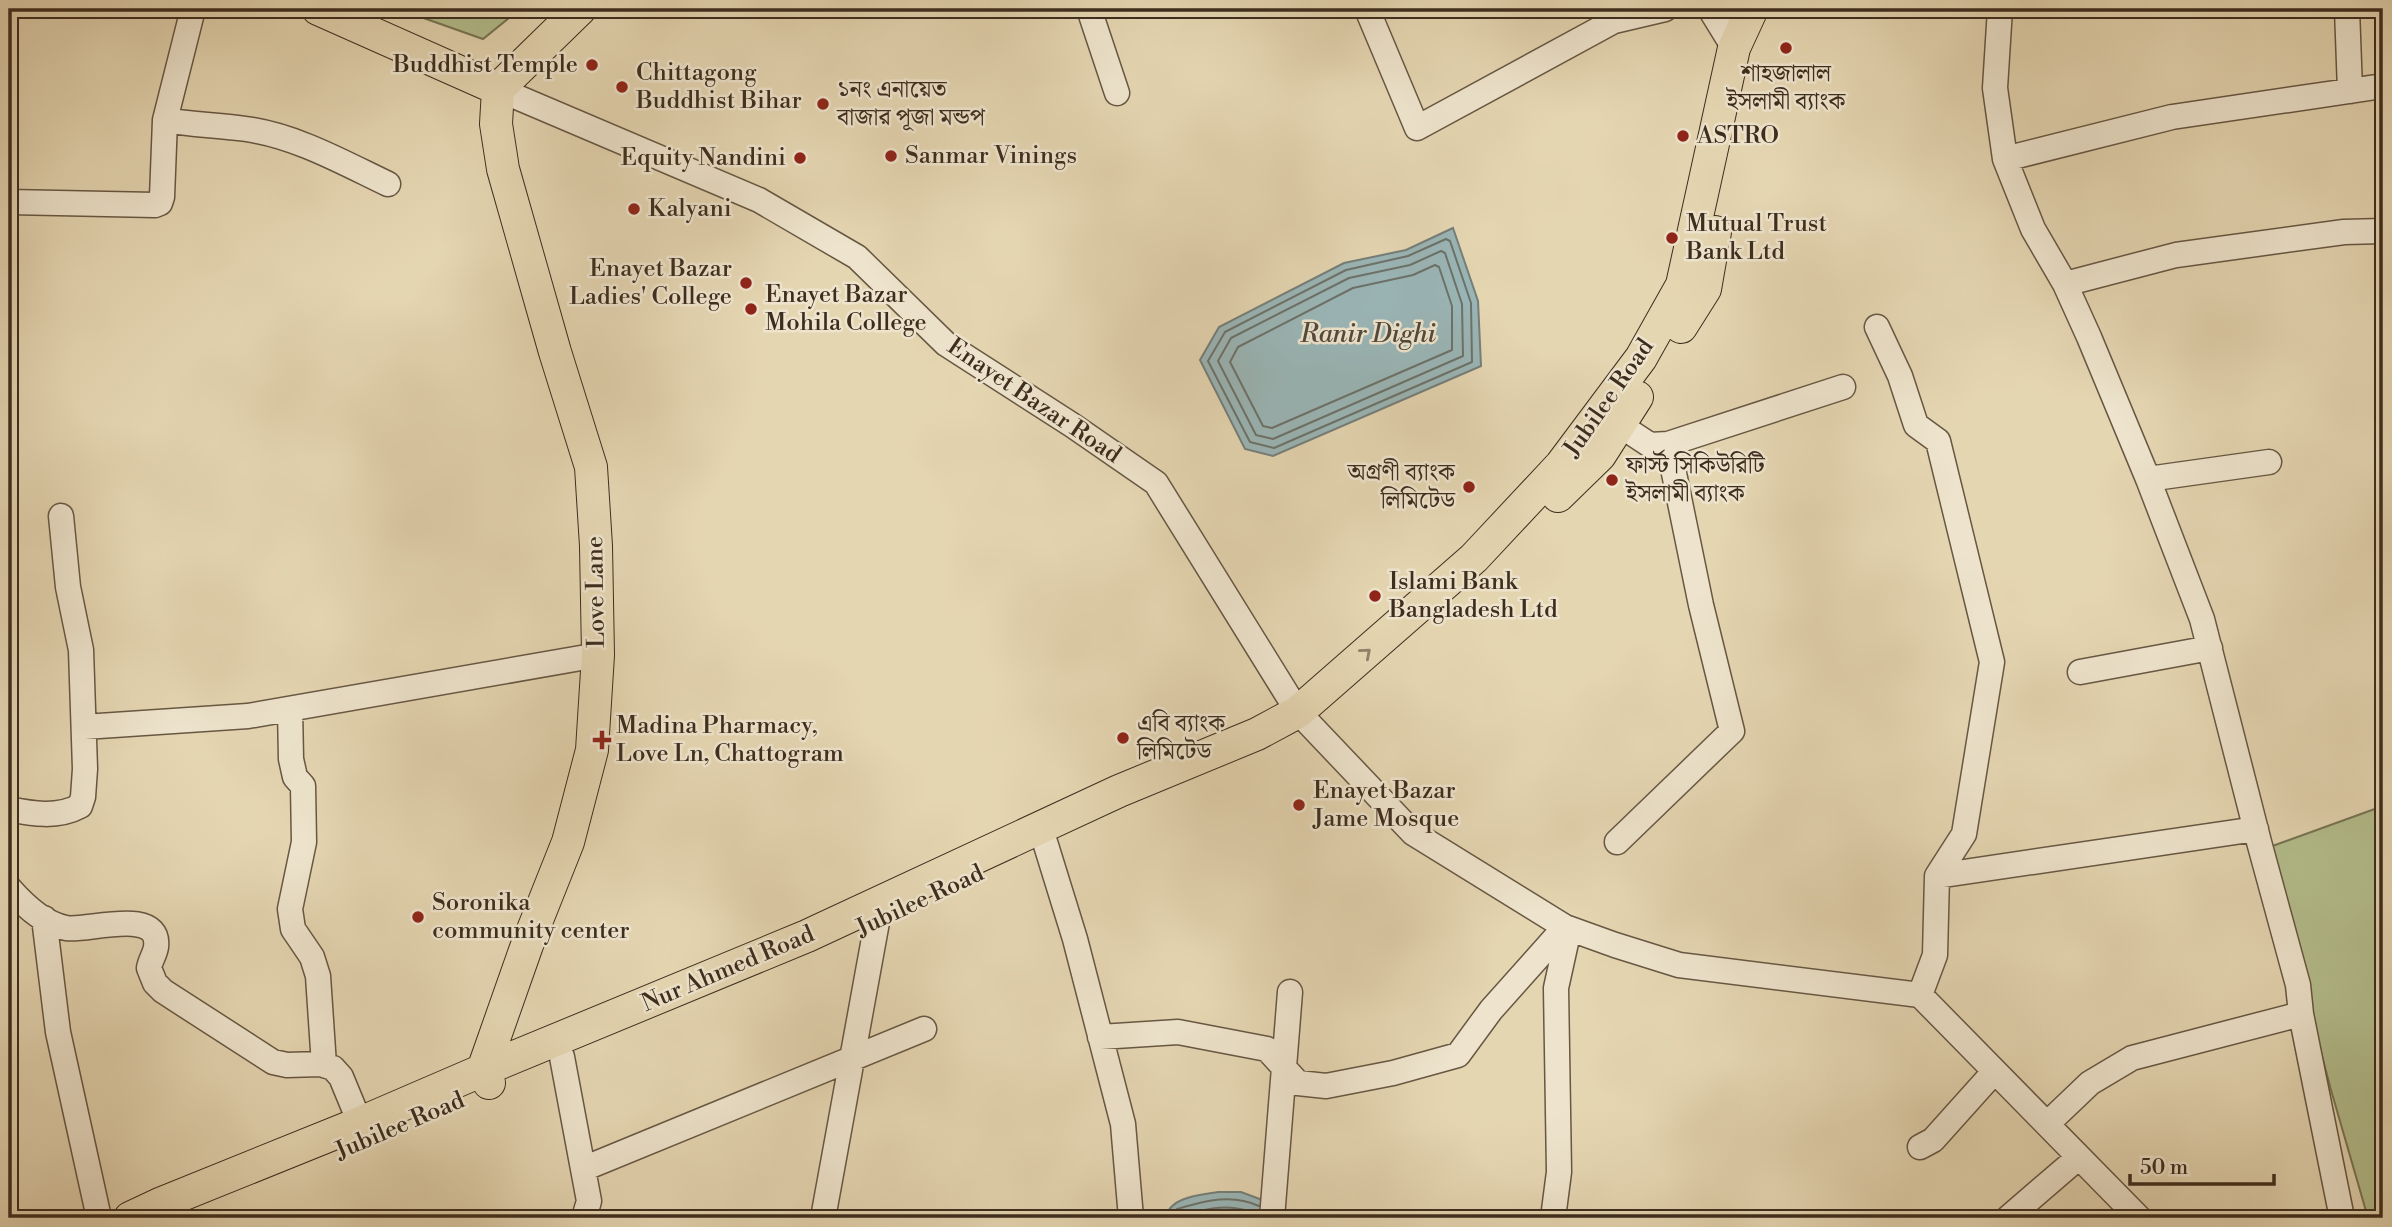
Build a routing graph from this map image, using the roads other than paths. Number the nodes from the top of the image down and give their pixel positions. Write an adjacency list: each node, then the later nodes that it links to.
1 (194, 9): 17 (street)
2 (318, 9): 14 (main road)
3 (580, 9): 14 (main road)
4 (1089, 9): 16 (street)
5 (1367, 9): 6 (street)
6 (1665, 9)
7 (1710, 9): 12 (street)
8 (1752, 9): 12 (main road, Jubilee Road)
9 (1778, 9): 25 (main road)
10 (2000, 9): 18 (street)
11 (2347, 9): 15 (street)
12 (1734, 48): 25 (main road, Jubilee Road)
13 (2383, 86): 15 (street)
14 (498, 89): 31 (main road, Love Lane); 34 (street, Enayet Bazar Road)
15 (2350, 91): 18 (street)
16 (1117, 93)
17 (165, 120): 19 (street); 20 (street)
18 (2005, 159): 22 (street)
19 (388, 184)
20 (9, 202)
21 (2383, 231): 22 (street)
22 (2065, 284): 28 (street)
23 (1877, 327): 40 (street)
24 (1843, 387): 26 (street)
25 (1610, 419): 26 (street); 34 (main road, Jubilee Road)
26 (1668, 444): 39 (street)
27 (2269, 463): 28 (street)
28 (2148, 479): 30 (street)
29 (61, 516): 35 (street)
30 (2210, 648): 32 (street); 37 (street)
31 (598, 654): 33 (street); 55 (main road, Love Lane)
32 (2080, 672)
33 (290, 709): 35 (street); 52 (street)
34 (1308, 712): 38 (main road, Jubilee Road); 44 (street, Enayet Bazar Road); 55 (main road, Nur Ahmed Road)
35 (84, 727): 36 (street)
36 (9, 809)
37 (2256, 829): 40 (street); 47 (street)
38 (1045, 842): 43 (main road, Jubilee Road); 49 (street)
39 (1617, 842)
40 (1937, 876): 46 (street)
41 (9, 888): 42 (street)
42 (44, 918): 52 (street); 62 (street)
43 (877, 922): 50 (main road, Jubilee Road); 51 (street)
44 (1567, 928): 46 (street, Enayet Bazar Road); 53 (street); 70 (street)
45 (1290, 992): 53 (street)
46 (1920, 995): 54 (street)
47 (2301, 1014): 57 (street); 73 (street)
48 (923, 1029): 51 (street)
49 (1100, 1037): 53 (street); 68 (street)
50 (562, 1057): 55 (main road, Jubilee Road); 60 (street)
51 (852, 1057): 60 (street); 61 (street)
52 (324, 1065): 56 (street)
53 (1284, 1067): 69 (street)
54 (1994, 1072): 57 (street); 58 (street)
55 (487, 1078): 56 (main road, Nur Ahmed Road); 64 (main road, Jubilee Road)
56 (360, 1123): 63 (main road, Nur Ahmed Road)
57 (2047, 1124): 59 (street)
58 (1920, 1147)
59 (2079, 1157): 71 (street); 72 (street)
60 (583, 1169): 65 (street)
61 (830, 1177): 66 (street); 67 (street)
62 (99, 1218)
63 (130, 1218)
64 (179, 1218)
65 (583, 1218)
66 (803, 1218)
67 (823, 1218)
68 (1131, 1218)
69 (1272, 1218)
70 (1553, 1218)
71 (2008, 1218)
72 (2139, 1218)
73 (2342, 1218)

